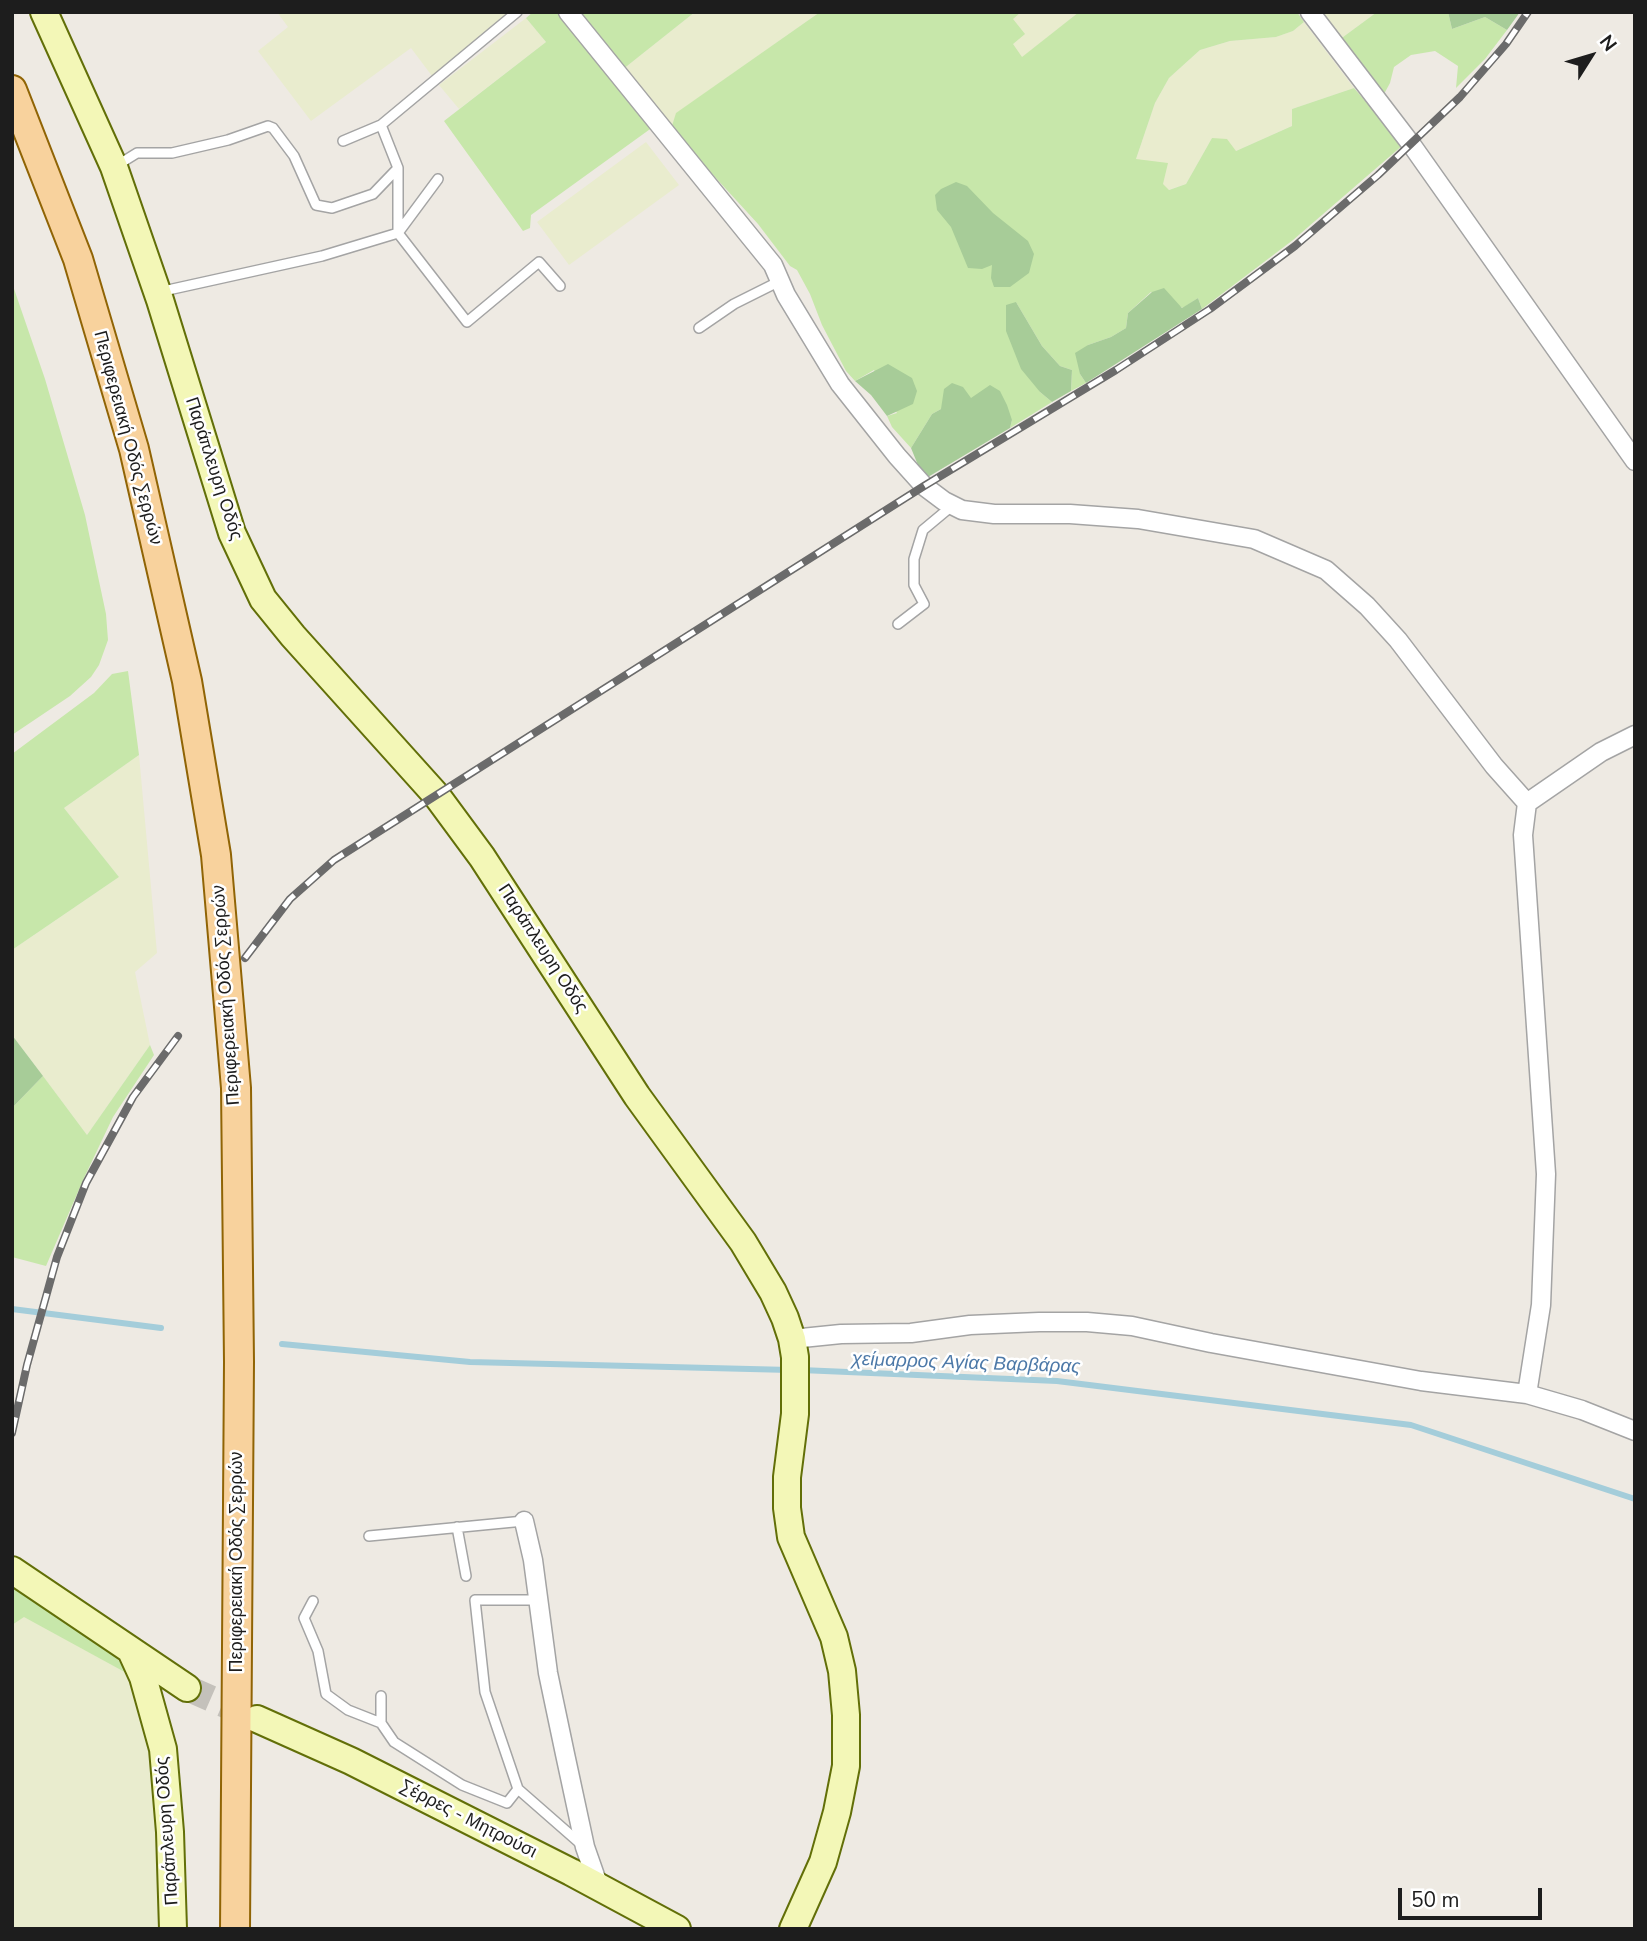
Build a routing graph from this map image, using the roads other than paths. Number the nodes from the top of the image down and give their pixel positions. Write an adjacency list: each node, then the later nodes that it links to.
1 (44, 12): 8 (street, Παράπλευρη Οδός)
2 (517, 12): 6 (lane)
3 (568, 12): 12 (street)
4 (1310, 12): 16 (street)
5 (12, 90): 40 (main road, Περιφερειακή Οδός Σερρών)
6 (381, 125): 7 (lane); 9 (lane)
7 (343, 141)
8 (114, 167): 9 (lane); 14 (street, Παράπλευρη Οδός)
9 (398, 168): 11 (lane)
10 (438, 179): 11 (lane)
11 (398, 233): 13 (lane); 14 (lane)
12 (780, 281): 15 (lane); 17 (street)
13 (560, 286)
14 (158, 292): 21 (street, Παράπλευρη Οδός)
15 (699, 327)
16 (1635, 461)
17 (953, 505): 18 (lane); 20 (street)
18 (898, 624)
19 (1633, 739): 20 (street)
20 (1527, 803): 22 (street)
21 (794, 1348): 22 (street); 42 (street, Παράπλευρη Οδός)
22 (1527, 1394): 23 (street)
23 (1635, 1431)
24 (524, 1521): 25 (lane); 29 (street)
25 (457, 1527): 26 (lane); 28 (lane)
26 (369, 1536)
27 (12, 1570): 31 (street)
28 (466, 1576)
29 (539, 1600): 36 (lane); 37 (street)
30 (313, 1601): 35 (lane)
31 (132, 1653): 32 (street); 39 (street, Παράπλευρη Οδός)
32 (187, 1688)
33 (381, 1696): 35 (lane)
34 (257, 1719): 38 (street, Σέρρες - Μητρούσι)
35 (381, 1723): 36 (lane)
36 (518, 1789): 37 (lane)
37 (585, 1847): 38 (street)
38 (599, 1887): 41 (street, Σέρρες - Μητρούσι)
39 (173, 1929)
40 (235, 1929)
41 (677, 1929)
42 (793, 1929)

